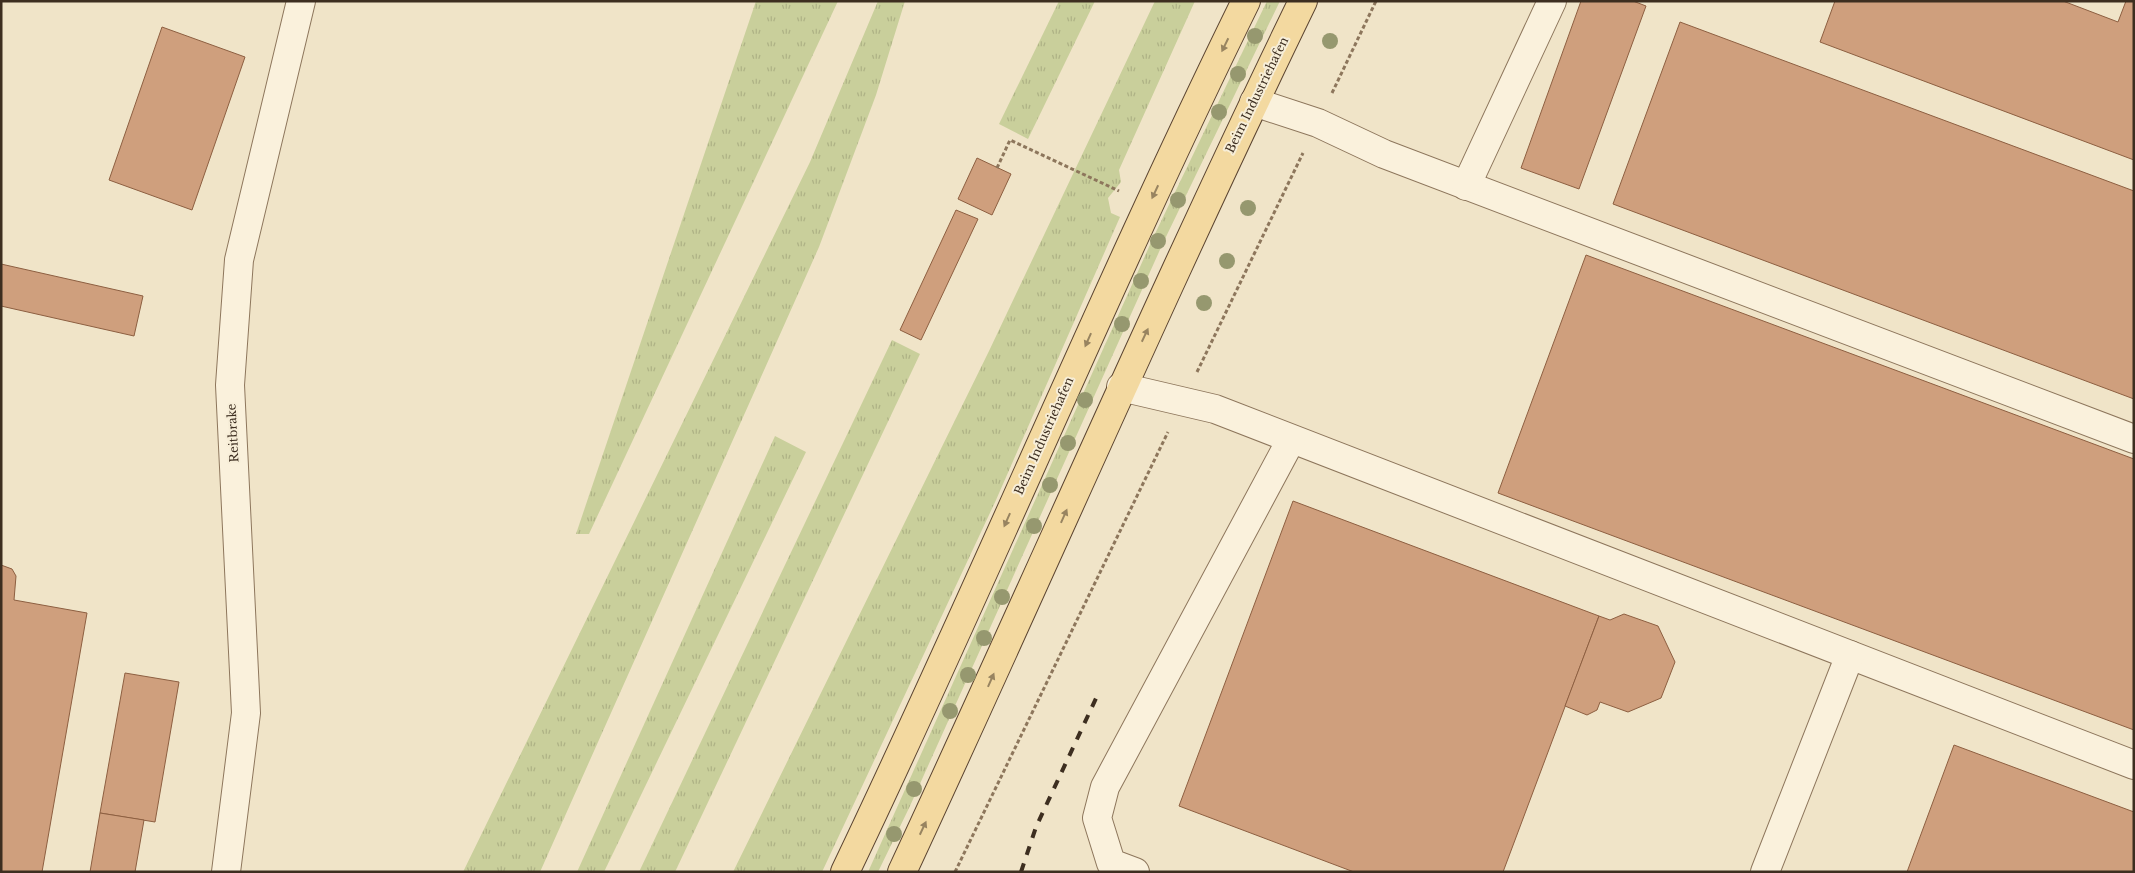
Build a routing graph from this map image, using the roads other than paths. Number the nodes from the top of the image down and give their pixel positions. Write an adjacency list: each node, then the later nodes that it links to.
1 (301, 1): 12 (street, Reitbrake)
2 (1246, 1): 13 (main road, Beim Industriehafen, one-way to 13)
3 (1303, 1): 5 (main road, Beim Industriehafen)
4 (1552, 1): 6 (street)
5 (1254, 102): 6 (street); 7 (main road, Beim Industriehafen, one-way to 5)
6 (1466, 186): 8 (street)
7 (1121, 387): 9 (street); 14 (main road, Beim Industriehafen, one-way to 7)
8 (2134, 439)
9 (1291, 440): 10 (street); 15 (street)
10 (1850, 655): 11 (street); 16 (street)
11 (2134, 765)
12 (226, 872)
13 (845, 872)
14 (902, 872)
15 (1135, 872)
16 (1765, 872)

